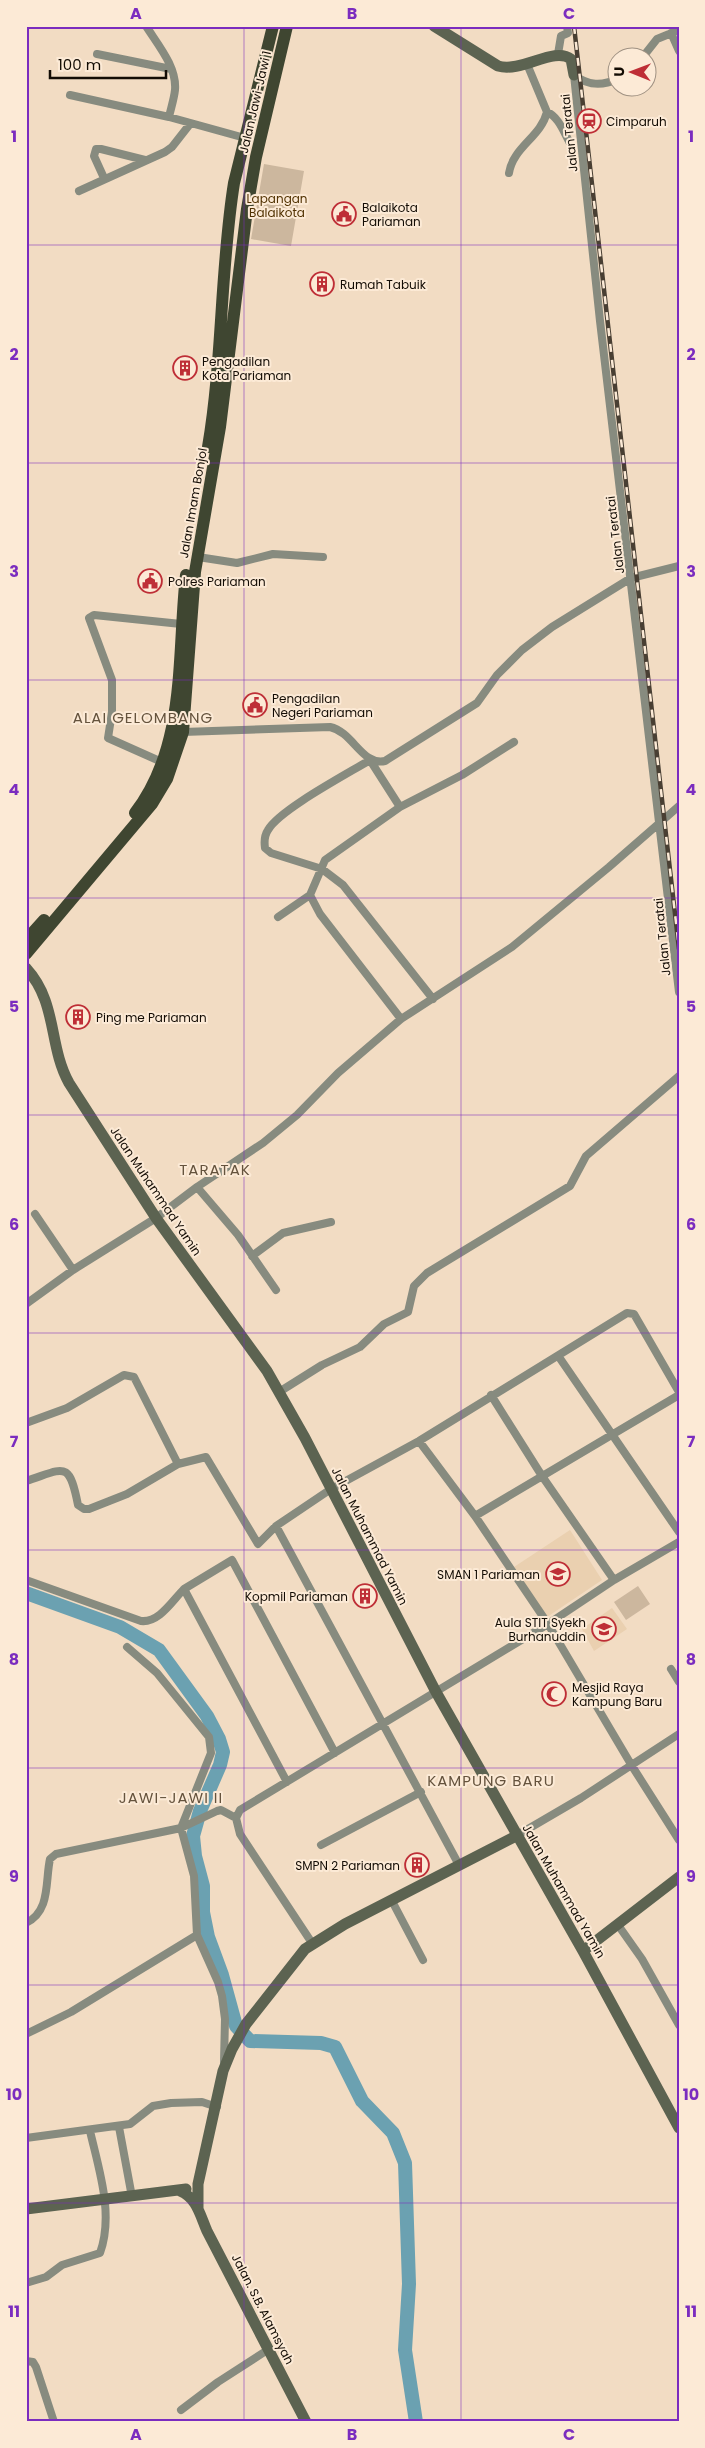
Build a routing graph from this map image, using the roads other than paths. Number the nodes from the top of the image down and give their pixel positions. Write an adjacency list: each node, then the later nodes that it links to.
1 (146, 26): 14 (street)
2 (272, 26): 11 (main road, Jalan Jawi-Jawi 1)
3 (287, 26): 13 (main road, Jalan Jawi-Jawi 1)
4 (434, 26): 12 (street)
5 (567, 26): 9 (street)
6 (675, 31): 7 (street); 8 (street)
7 (650, 48)
8 (679, 51)
9 (558, 52): 12 (street); 15 (street)
10 (97, 54): 14 (street)
11 (264, 62): 13 (main road); 21 (main road, Jalan Jawi-Jawi 1)
12 (527, 64): 18 (street)
13 (278, 67): 27 (main road, Jalan Jawi-Jawi 1)
14 (171, 69): 19 (street)
15 (574, 75): 16 (street); 36 (street, Jalan Teratai)
16 (608, 82)
17 (70, 95): 19 (street)
18 (547, 112): 22 (street); 24 (street)
19 (170, 117): 20 (street)
20 (190, 124): 21 (street); 23 (street)
21 (245, 138): 26 (main road, Jalan Jawi-Jawi 1)
22 (570, 143)
23 (145, 160): 25 (street); 25 (street)
24 (509, 173)
25 (104, 178): 28 (street)
26 (234, 182): 27 (main road); 29 (main road, Jalan Imam Bonjol)
27 (252, 185): 30 (main road, Jalan Imam Bonjol)
28 (79, 191)
29 (230, 207): 30 (main road); 31 (main road, Jalan Imam Bonjol)
30 (247, 209): 31 (main road, Jalan Imam Bonjol)
31 (226, 341): 32 (main road, Jalan Imam Bonjol)
32 (201, 513): 33 (main road, Jalan Imam Bonjol); 37 (main road, Jalan Imam Bonjol)
33 (198, 557): 34 (street); 38 (main road, Jalan Imam Bonjol)
34 (323, 557)
35 (679, 566): 36 (street)
36 (631, 578): 41 (street); 45 (street, Jalan Teratai)
37 (181, 624): 38 (main road, Jalan Imam Bonjol); 42 (street)
38 (182, 686): 39 (main road, Jalan Imam Bonjol); 42 (main road, Jalan Imam Bonjol)
39 (183, 732): 41 (street); 46 (main road, Jalan Imam Bonjol)
40 (514, 742): 44 (street)
41 (370, 760): 44 (street); 47 (street)
42 (164, 763): 46 (main road, Jalan Imam Bonjol)
43 (679, 806): 45 (street)
44 (400, 807): 47 (street)
45 (660, 821): 53 (street, Jalan Teratai); 54 (street)
46 (115, 843): 50 (main road, Jalan Imam Bonjol); 51 (main road, Jalan Imam Bonjol)
47 (322, 868): 48 (street); 54 (street)
48 (310, 895): 49 (street); 55 (street)
49 (278, 917)
50 (26, 940)
51 (26, 954)
52 (26, 968): 59 (street, Jalan Muhammad Yamin)
53 (679, 992)
54 (434, 999): 55 (street)
55 (402, 1019): 57 (street)
56 (679, 1076): 66 (street)
57 (197, 1187): 59 (street); 61 (street)
58 (35, 1214): 62 (street)
59 (156, 1218): 62 (street); 66 (street, Jalan Muhammad Yamin)
60 (331, 1222): 61 (street)
61 (252, 1256): 63 (street)
62 (73, 1270): 64 (street)
63 (276, 1290)
64 (26, 1304)
65 (559, 1357): 67 (street); 68 (street); 70 (street)
66 (279, 1392): 75 (street, Jalan Muhammad Yamin)
67 (679, 1393): 70 (street)
68 (491, 1395): 71 (street); 73 (street)
69 (26, 1424): 72 (street)
70 (612, 1433): 73 (street); 78 (street)
71 (418, 1441): 75 (street); 76 (street)
72 (178, 1464): 74 (street); 77 (street)
73 (542, 1476): 76 (street); 81 (street)
74 (26, 1481)
75 (331, 1489): 77 (street); 87 (street, Jalan Muhammad Yamin)
76 (475, 1516): 83 (street)
77 (276, 1526): 88 (street)
78 (679, 1532)
79 (679, 1542): 81 (street)
80 (26, 1580): 82 (street)
81 (614, 1580): 83 (street)
82 (184, 1589): 90 (street); 92 (street)
83 (548, 1624): 87 (street); 91 (street)
84 (127, 1648): 95 (street)
85 (671, 1669): 86 (street)
86 (679, 1682)
87 (436, 1692): 88 (street); 96 (street, Jalan Muhammad Yamin)
88 (382, 1725): 90 (street); 93 (street)
89 (679, 1734): 91 (street)
90 (335, 1753): 92 (street)
91 (632, 1766): 96 (street); 97 (street)
92 (287, 1782): 94 (street)
93 (421, 1792): 99 (street); 101 (street)
94 (236, 1818): 95 (street); 107 (street)
95 (182, 1828): 104 (street); 106 (street)
96 (516, 1836): 98 (street); 100 (street, Jalan Muhammad Yamin)
97 (679, 1840)
98 (504, 1843): 100 (street); 101 (street)
99 (321, 1845)
100 (525, 1852): 108 (street, Jalan Muhammad Yamin)
101 (459, 1865): 103 (street)
102 (679, 1877): 105 (street)
103 (392, 1901): 107 (street); 109 (street)
104 (26, 1923)
105 (618, 1925): 108 (street); 110 (street)
106 (198, 1935): 111 (street); 112 (street)
107 (312, 1943): 112 (street)
108 (583, 1951): 115 (street, Jalan Muhammad Yamin)
109 (423, 1960)
110 (679, 2025)
111 (26, 2034)
112 (223, 2071): 113 (street)
113 (217, 2107): 114 (street); 118 (street)
114 (119, 2127): 116 (street); 120 (street)
115 (679, 2128)
116 (90, 2132): 117 (street); 121 (street)
117 (26, 2138)
118 (203, 2167): 119 (street); 123 (street)
119 (180, 2191): 120 (street); 123 (street)
120 (132, 2197): 121 (street)
121 (106, 2200): 122 (street); 124 (street)
122 (26, 2209)
123 (198, 2209): 125 (street, Jalan. S.B. Alamsyah)
124 (26, 2284)
125 (269, 2350): 127 (street); 129 (street, Jalan. S.B. Alamsyah)
126 (26, 2361): 128 (street)
127 (182, 2410)
128 (54, 2422)
129 (306, 2422)

